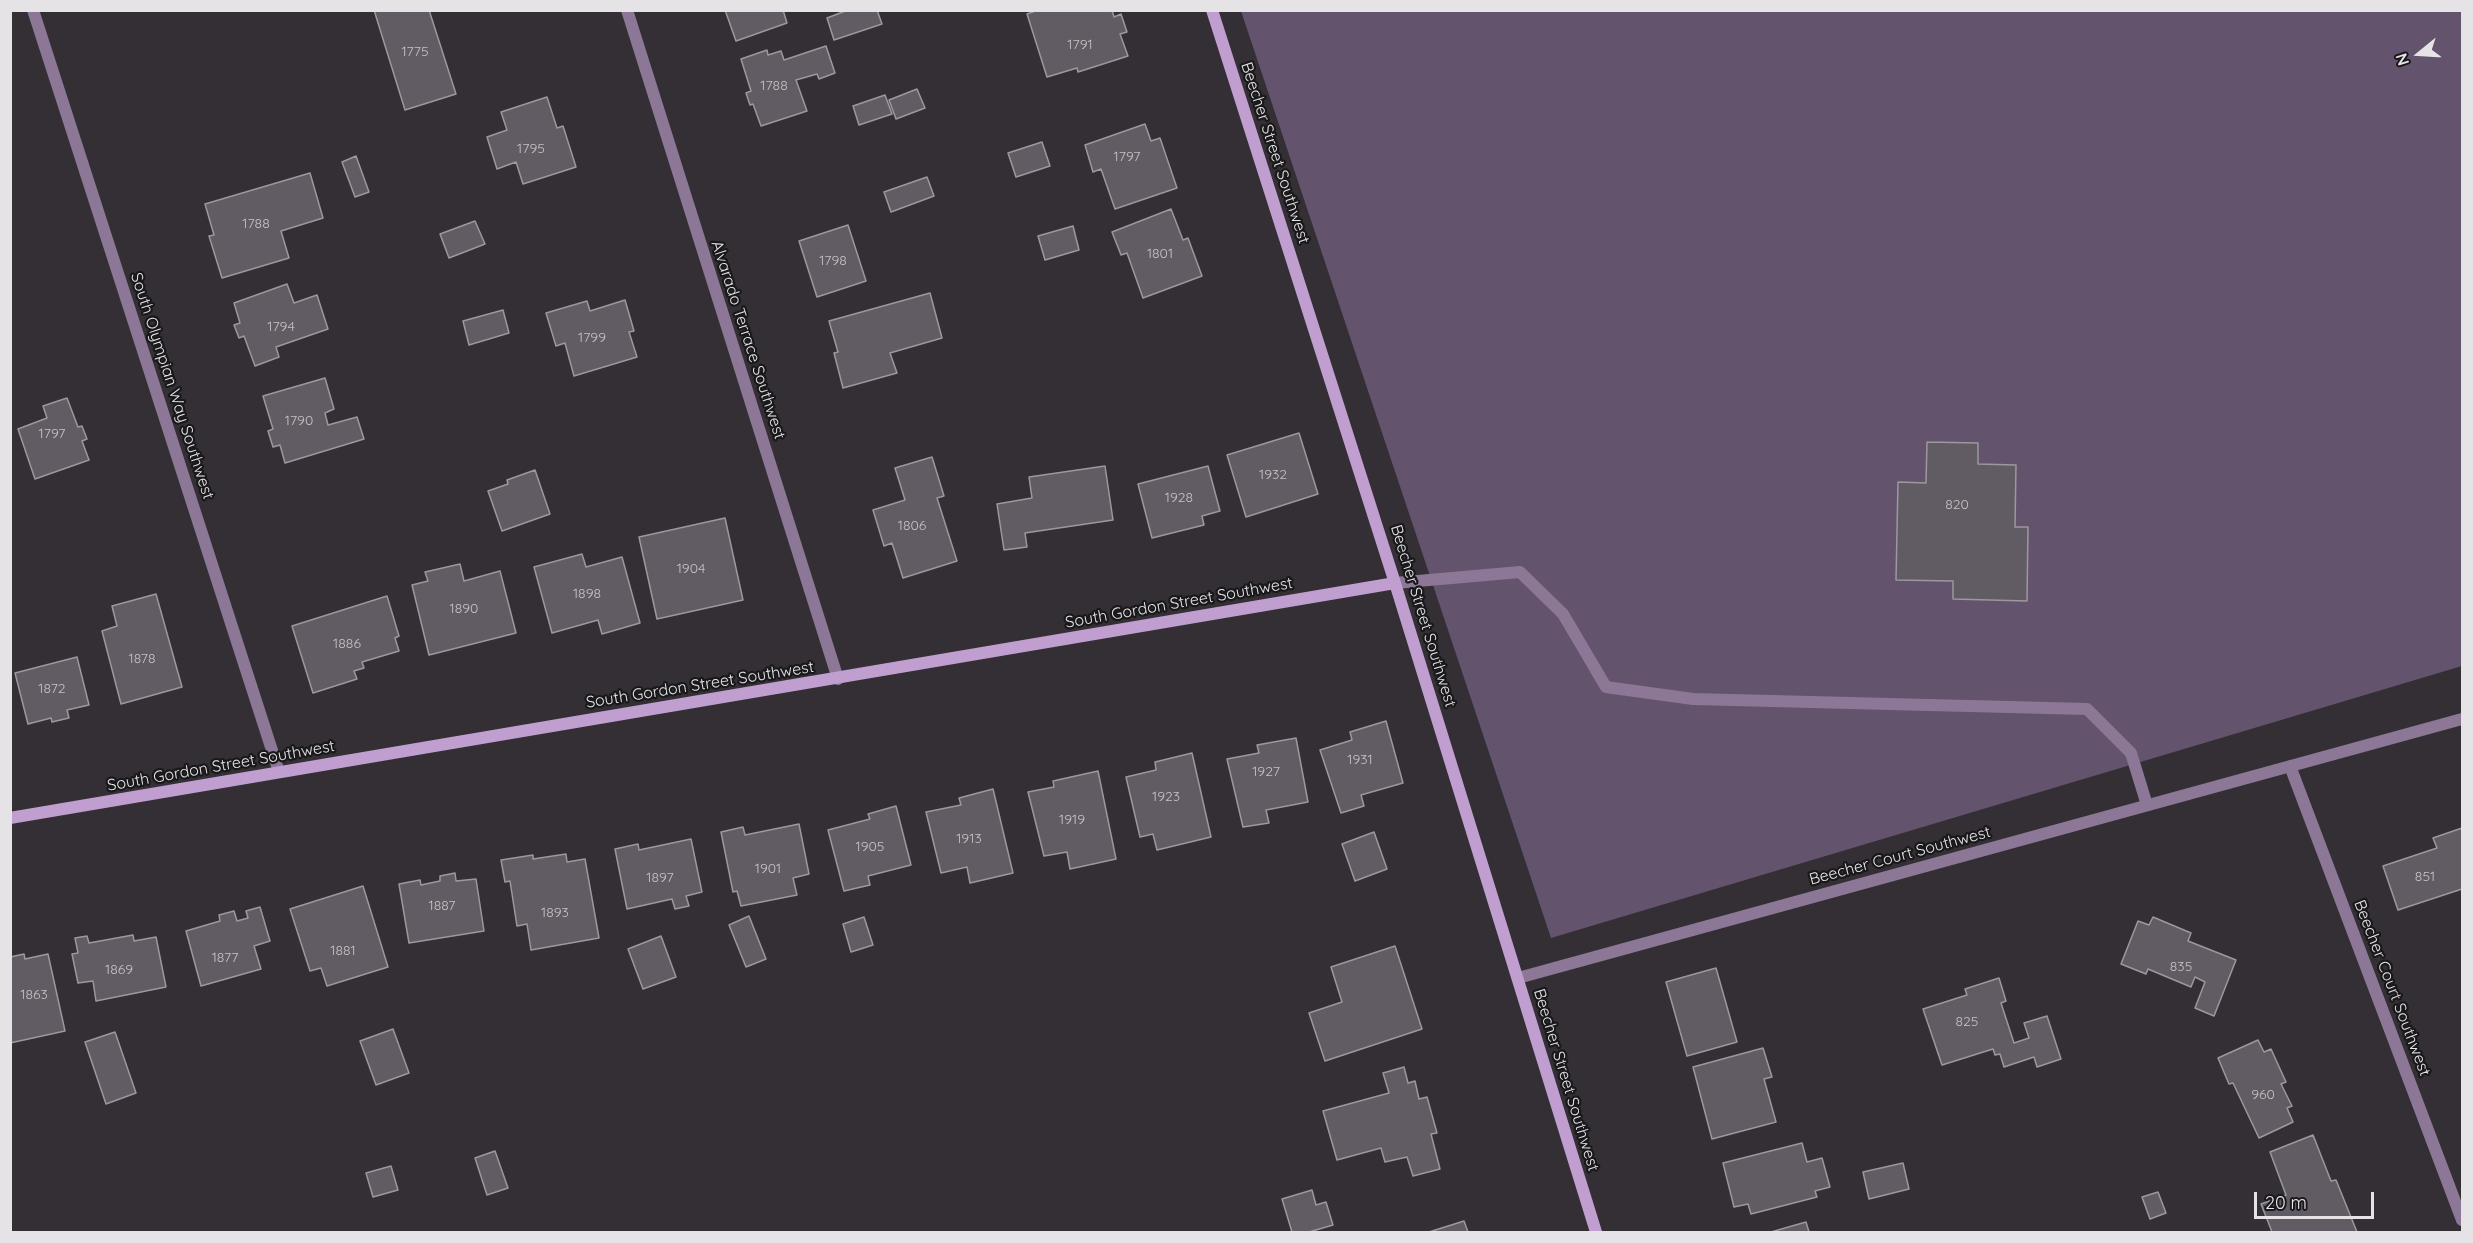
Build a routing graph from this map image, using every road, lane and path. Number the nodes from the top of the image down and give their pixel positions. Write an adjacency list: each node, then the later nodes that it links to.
1 (33, 10): 8 (street, South Olympian Way Southwest)
2 (627, 10): 5 (street, Alvarado Terrace Southwest)
3 (1212, 10): 4 (street, Beecher Street Southwest)
4 (1395, 583): 5 (street, South Gordon Street Southwest); 9 (street); 11 (street, Beecher Street Southwest)
5 (838, 679): 8 (street, South Gordon Street Southwest)
6 (2463, 719): 7 (street, Beecher Court Southwest)
7 (2290, 766): 9 (street, Beecher Court Southwest); 12 (street, Beecher Court Southwest)
8 (279, 772): 10 (street, South Gordon Street Southwest)
9 (2147, 805): 11 (street, Beecher Court Southwest)
10 (10, 818)
11 (1518, 978): 13 (street, Beecher Street Southwest)
12 (2463, 1220)
13 (1596, 1233)

